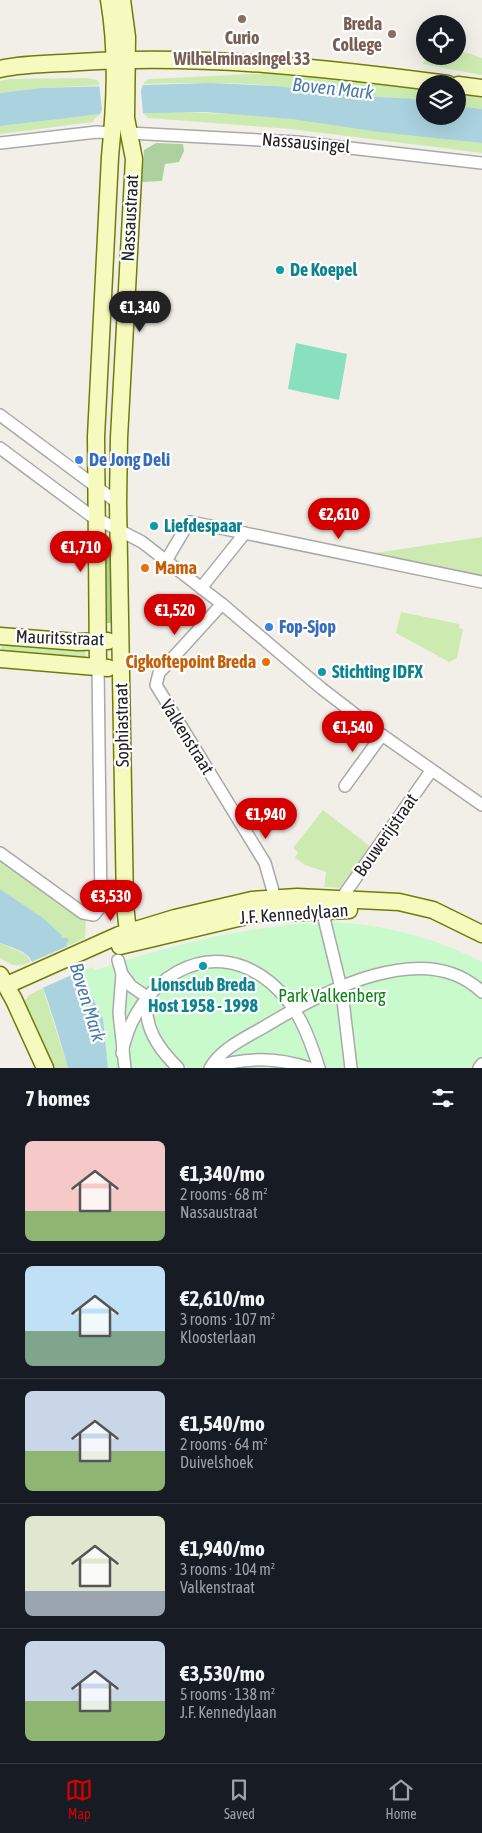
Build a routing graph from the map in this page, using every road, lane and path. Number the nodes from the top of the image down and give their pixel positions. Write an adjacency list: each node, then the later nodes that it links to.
1 (109, 0): 3 (street)
2 (122, 0): 3 (street)
3 (120, 60): 4 (street); 5 (street); 8 (street, Nassaustraat)
4 (0, 69)
5 (416, 80)
6 (466, 86): 7 (street)
7 (482, 88)
8 (121, 126): 9 (street, Nassausingel); 10 (street, Nassausingel); 13 (street, Nassaustraat); 14 (street, Nassaustraat)
9 (0, 144)
10 (482, 163)
11 (0, 415): 13 (street)
12 (0, 448): 13 (street)
13 (96, 503): 14 (street); 14 (street); 22 (street, Sophiastraat)
14 (118, 517): 16 (street); 21 (street, Sophiastraat)
15 (245, 533): 16 (street); 17 (street); 18 (street)
16 (166, 561): 18 (street)
17 (482, 582)
18 (201, 588): 19 (street)
19 (222, 604): 26 (street); 32 (street, Valkenstraat)
20 (0, 636): 22 (street, Mauritsstraat)
21 (120, 640): 22 (street, Mauritsstraat); 25 (street, Sophiastraat)
22 (98, 643): 24 (street, Sophiastraat)
23 (0, 659): 24 (street, Mauritsstraat)
24 (98, 668): 25 (street, Mauritsstraat); 30 (street, Sophiastraat)
25 (120, 668): 34 (street, Sophiastraat)
26 (382, 735): 27 (street); 28 (street)
27 (431, 770): 29 (street); 31 (street, Bouwerijstraat)
28 (345, 786)
29 (482, 805)
30 (0, 853)
31 (341, 899): 32 (street, J.F. Kennedylaan); 35 (street, J.F. Kennedylaan)
32 (275, 904): 33 (street, J.F. Kennedylaan); 34 (street, J.F. Kennedylaan); 37 (street, J.F. Kennedylaan)
33 (322, 910): 36 (street, J.F. Kennedylaan); 41 (street)
34 (128, 932): 37 (street, J.F. Kennedylaan)
35 (482, 934)
36 (482, 944)
37 (79, 956): 40 (street, J.F. Kennedylaan)
38 (118, 960): 39 (street)
39 (122, 974): 43 (street); 45 (street)
40 (2, 984): 47 (street)
41 (341, 986): 42 (street); 44 (street); 53 (street)
42 (482, 992)
43 (147, 997): 44 (street); 45 (street); 49 (street)
44 (294, 1009): 50 (street); 52 (street)
45 (122, 1053): 48 (street)
46 (482, 1064): 54 (street)
47 (45, 1068)
48 (125, 1068)
49 (178, 1068)
50 (210, 1068): 51 (street)
51 (309, 1068)
52 (319, 1068)
53 (351, 1068)
54 (479, 1068)

